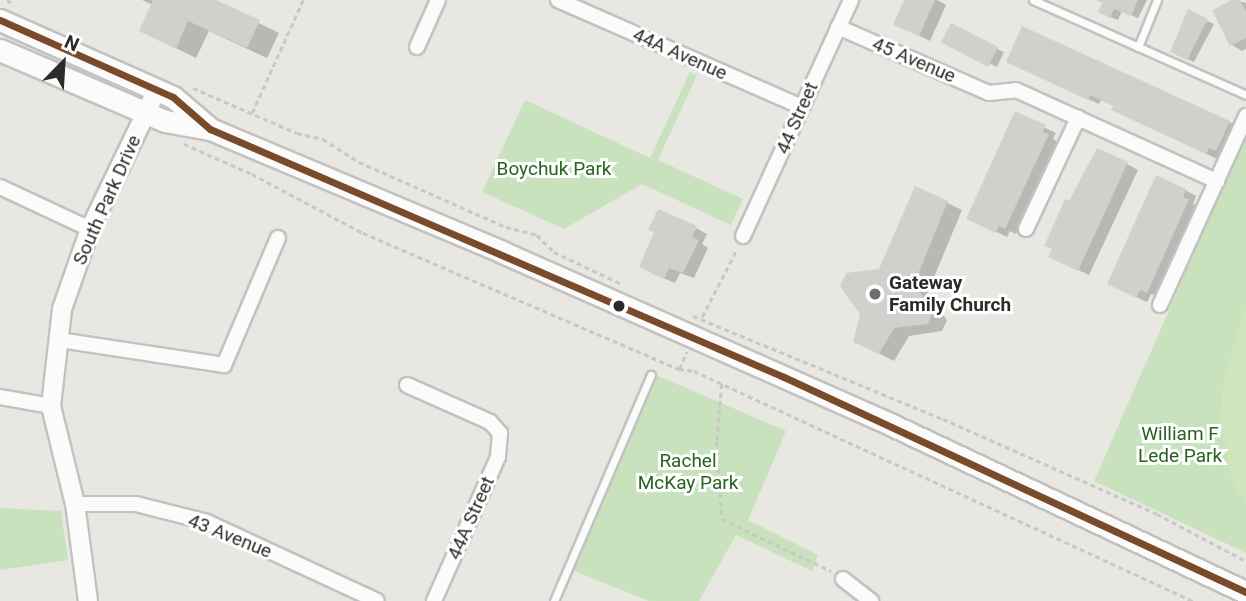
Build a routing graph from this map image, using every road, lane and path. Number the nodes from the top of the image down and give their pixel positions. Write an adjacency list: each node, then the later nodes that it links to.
1 (303, 0): 28 (path)
2 (438, 0): 11 (street)
3 (558, 0): 16 (street, 44A Avenue)
4 (850, 0): 9 (street, 44 Street)
5 (1033, 0): 12 (lane)
6 (1157, 0): 12 (lane)
7 (0, 5): 10 (main road)
8 (0, 20): 10 (main road)
9 (838, 27): 16 (street, 44 Street); 19 (street, 45 Avenue)
10 (43, 39): 14 (main road)
11 (417, 47)
12 (1138, 47): 15 (lane)
13 (0, 50): 17 (main road)
14 (157, 90): 17 (street, South Park Drive); 20 (main road)
15 (1246, 95)
16 (802, 107): 26 (street, 44 Street)
17 (146, 113): 20 (main road); 24 (street, South Park Drive)
18 (1246, 116): 22 (street)
19 (1078, 118): 22 (street); 25 (street)
20 (210, 129): 31 (main road)
21 (182, 143): 33 (path)
22 (1217, 181): 29 (street)
23 (0, 187): 24 (street)
24 (90, 229): 32 (street, South Park Drive)
25 (1026, 229)
26 (743, 236): 31 (path)
27 (278, 237): 32 (street)
28 (628, 286)
29 (1160, 305)
30 (689, 315): 31 (path)
31 (698, 327): 33 (path); 40 (path); 42 (main road)
32 (58, 340): 38 (street, South Park Drive)
33 (679, 369): 35 (path)
34 (652, 375): 47 (lane)
35 (722, 383): 41 (path); 43 (path)
36 (407, 386): 46 (street, 44A Street)
37 (0, 397): 38 (street)
38 (51, 406): 39 (street, South Park Drive)
39 (75, 505): 44 (street, South Park Drive); 45 (street, 43 Avenue)
40 (1246, 561)
41 (843, 579): 48 (street)
42 (1246, 592)
43 (1182, 596): 49 (path); 50 (path)
44 (88, 601)
45 (377, 601)
46 (434, 601)
47 (554, 601)
48 (871, 601)
49 (1182, 601)
50 (1193, 601)

